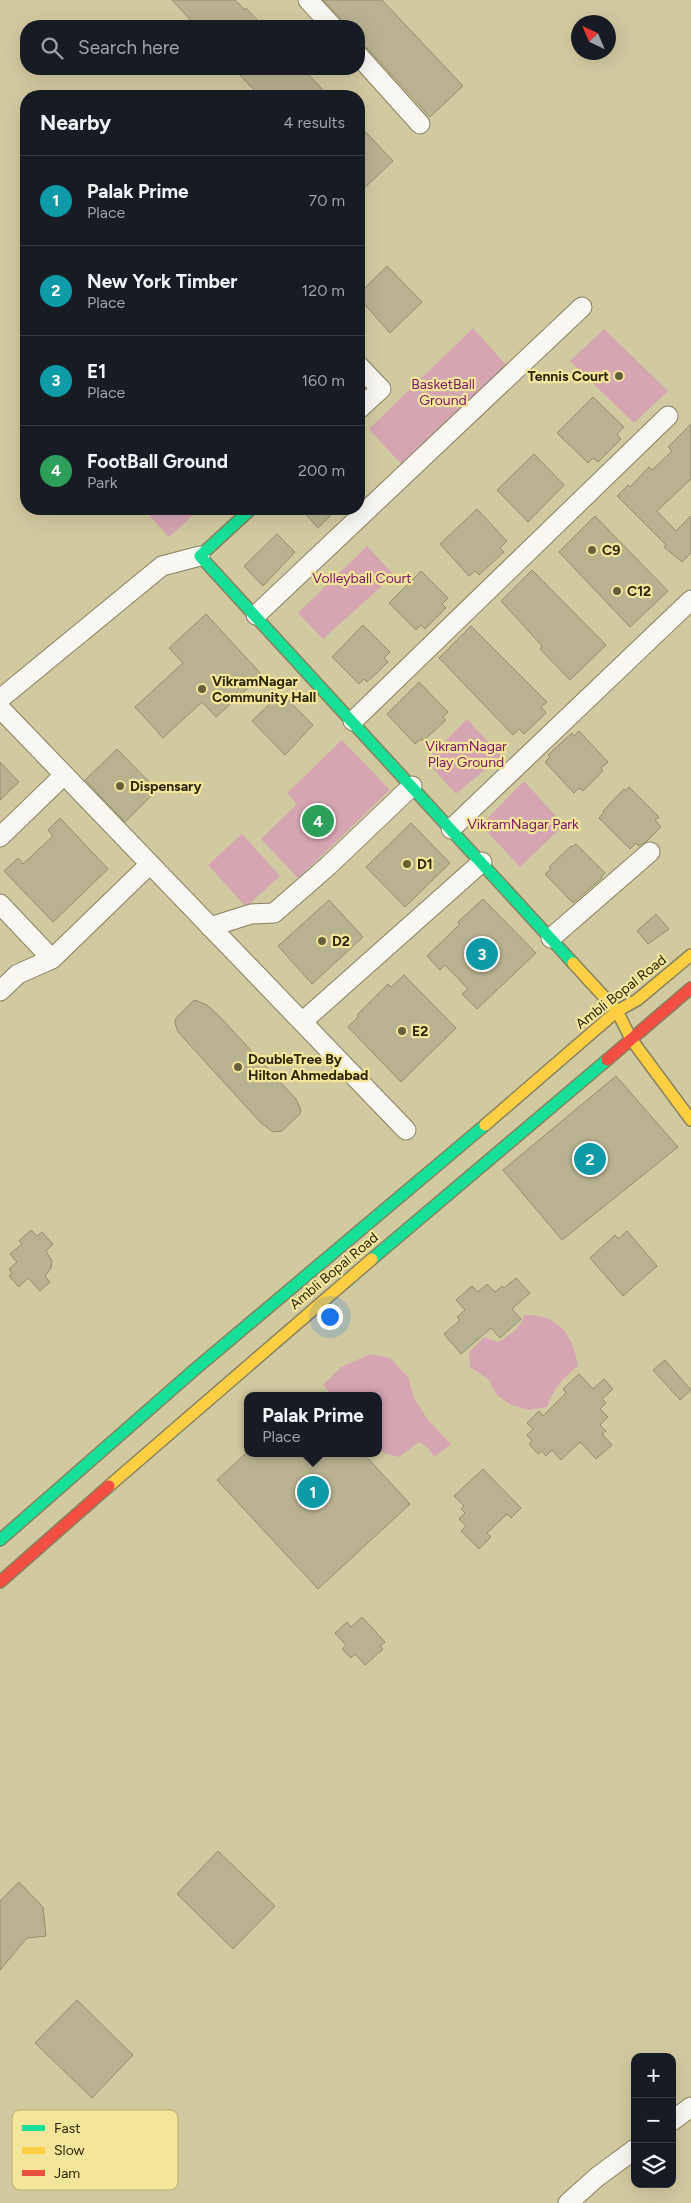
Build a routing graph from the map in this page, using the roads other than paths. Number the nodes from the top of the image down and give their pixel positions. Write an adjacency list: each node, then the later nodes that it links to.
1 (308, 0): 2 (street)
2 (326, 20)
3 (365, 63): 4 (street)
4 (420, 124)
5 (582, 306): 9 (street)
6 (365, 372): 7 (street)
7 (365, 404)
8 (668, 416): 17 (street)
9 (365, 512)
10 (244, 515): 12 (street)
11 (362, 515): 14 (street)
12 (200, 556): 14 (street); 15 (street)
13 (691, 600): 20 (street)
14 (256, 616): 17 (street)
15 (0, 699)
16 (0, 708): 18 (street)
17 (353, 722): 19 (street)
18 (64, 775): 21 (street); 24 (street)
19 (412, 786): 20 (street); 26 (street)
20 (451, 829): 23 (street)
21 (0, 837)
22 (650, 852): 27 (street)
23 (482, 862): 27 (street); 33 (street)
24 (150, 864): 26 (street); 29 (street)
25 (0, 904): 29 (street)
26 (210, 927): 33 (street)
27 (551, 938): 32 (street)
28 (691, 955): 32 (street, Ambli Bopal Road)
29 (52, 959): 31 (street)
30 (691, 988): 34 (street, Ambli Bopal Road)
31 (0, 991)
32 (617, 1011): 34 (street); 37 (street, Ambli Bopal Road)
33 (302, 1022): 36 (street)
34 (632, 1039): 35 (street); 38 (street, Ambli Bopal Road)
35 (691, 1120)
36 (406, 1130)
37 (0, 1540)
38 (0, 1582)
39 (691, 2108): 40 (street)
40 (676, 2118)
41 (631, 2152): 42 (street)
42 (568, 2203)

